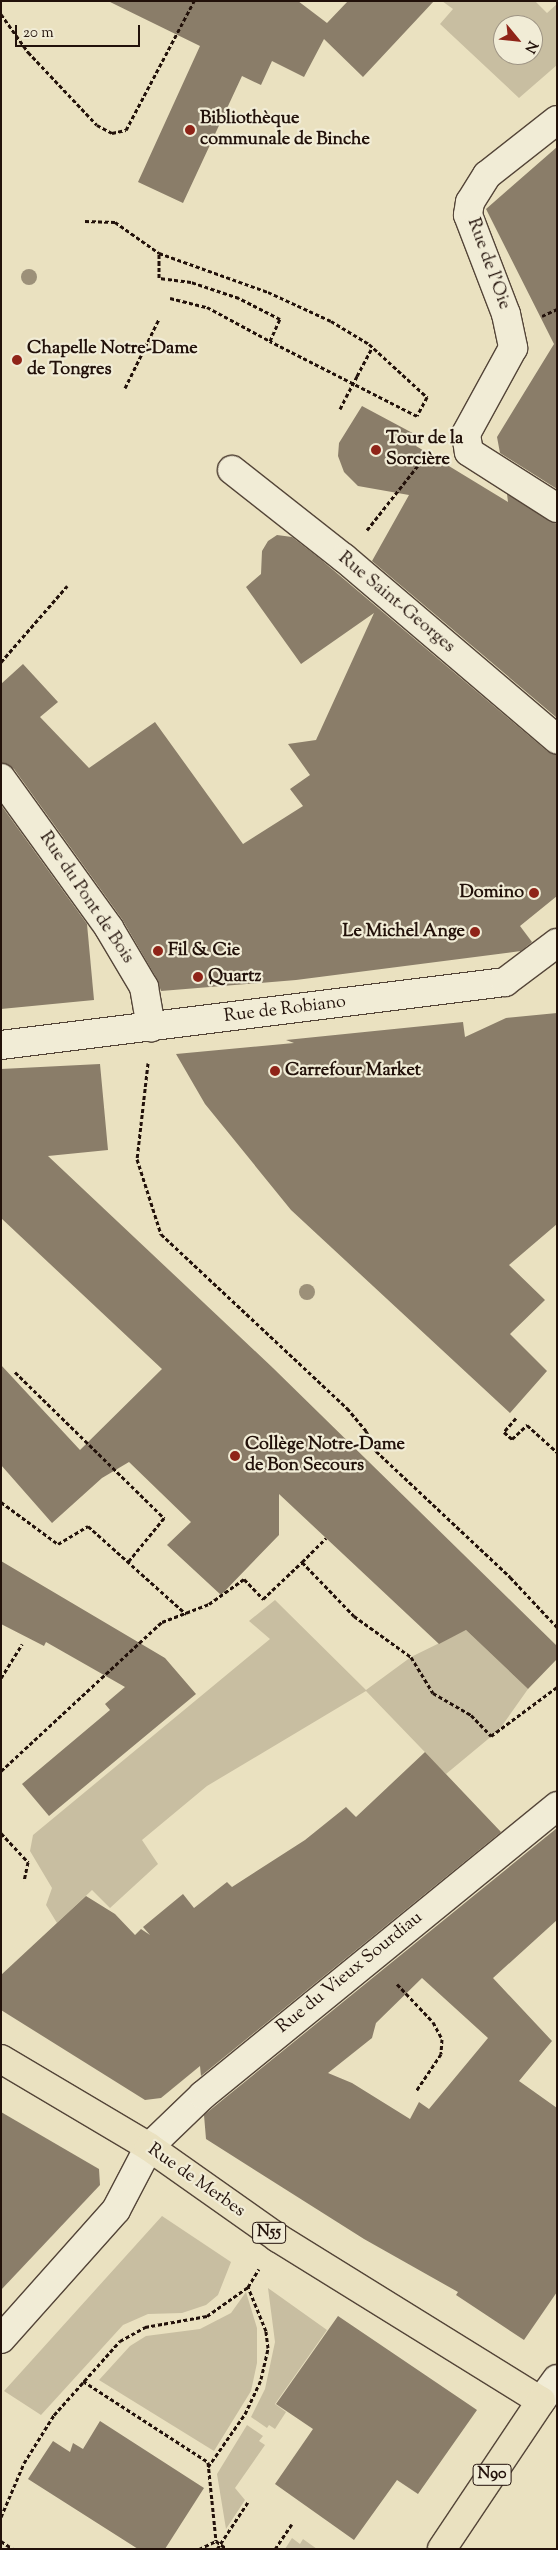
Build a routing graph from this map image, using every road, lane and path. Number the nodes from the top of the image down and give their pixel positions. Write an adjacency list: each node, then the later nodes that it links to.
1 (194, 1): 2 (path)
2 (1, 14)
3 (557, 120): 12 (street, Rue de l'Oie)
4 (86, 221): 5 (path)
5 (159, 253): 8 (path); 9 (path)
6 (170, 298): 8 (path)
7 (158, 319): 10 (path)
8 (270, 341): 9 (path)
9 (372, 348): 11 (path, bridge)
10 (125, 388)
11 (340, 409)
12 (466, 434): 14 (street); 15 (path)
13 (232, 470): 15 (street, Rue Saint-Georges)
14 (557, 508)
15 (344, 558): 18 (street, Rue Saint-Georges)
16 (68, 586): 17 (path)
17 (1, 662)
18 (557, 739)
19 (1, 778): 21 (street, Rue du Pont de Bois)
20 (557, 943): 21 (street, Rue de Robiano)
21 (151, 1028): 22 (street, Rue de Robiano); 31 (path)
22 (1, 1045)
23 (15, 1372): 28 (path)
24 (516, 1418): 25 (path)
25 (557, 1452)
26 (1, 1502): 28 (path)
27 (326, 1538): 29 (path)
28 (128, 1562): 30 (path)
29 (302, 1562): 30 (path); 34 (path)
30 (186, 1614): 35 (path)
31 (557, 1627)
32 (22, 1644): 33 (path)
33 (1, 1678)
34 (557, 1687)
35 (1, 1771)
36 (557, 1806): 39 (street, Rue du Vieux Sourdiau)
37 (1, 1833): 38 (path)
38 (24, 1881)
39 (372, 1955): 41 (path); 42 (street, Rue du Vieux Sourdiau)
40 (1, 2059): 42 (main road, Rue de Merbes / N55)
41 (416, 2091)
42 (149, 2147): 43 (street, Rue du Vieux Sourdiau); 46 (main road, Rue de Merbes / N55)
43 (1, 2339)
44 (557, 2379): 46 (street, N90)
45 (83, 2381): 47 (path); 47 (path); 49 (path)
46 (541, 2401): 59 (main road, N90)
47 (208, 2467): 52 (path)
48 (248, 2502): 53 (path)
49 (1, 2517)
50 (292, 2524): 58 (path)
51 (1, 2541): 54 (path)
52 (216, 2541): 53 (path); 55 (path)
53 (220, 2544): 56 (path); 57 (path)
54 (13, 2549)
55 (198, 2549)
56 (217, 2549)
57 (227, 2549)
58 (275, 2549)
59 (442, 2549)

